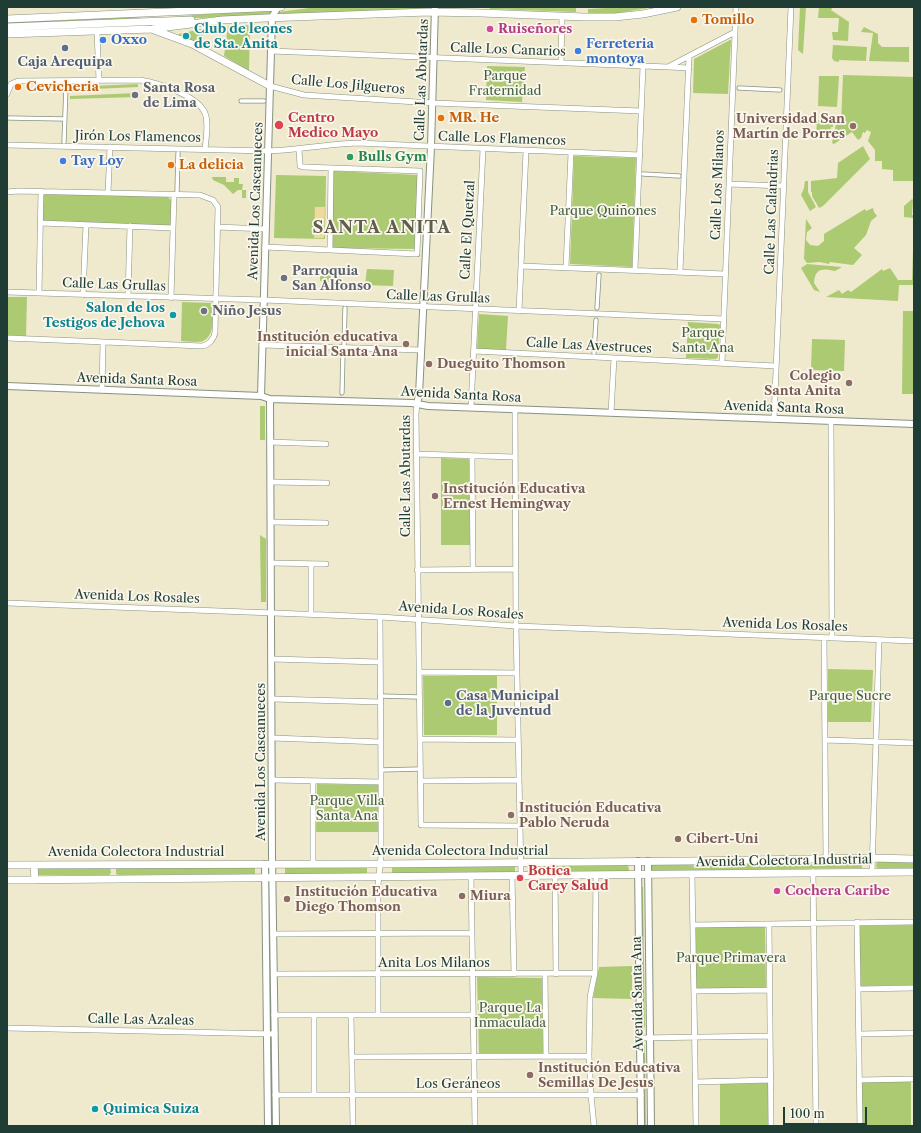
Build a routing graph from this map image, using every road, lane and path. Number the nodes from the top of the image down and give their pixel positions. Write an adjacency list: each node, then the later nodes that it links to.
1 (281, 7): 5 (main road)
2 (677, 7): 10 (main road)
3 (736, 7): 18 (street, Calle Los Milanos)
4 (791, 7): 55 (street, Calle Las Calandrias)
5 (278, 8): 6 (main road); 11 (street)
6 (196, 9): 9 (main road)
7 (435, 9): 8 (main road); 11 (main road); 22 (street, Calle Las Abutardas)
8 (482, 10): 10 (main road)
9 (174, 13): 12 (main road); 14 (main road)
10 (562, 16): 23 (street)
11 (272, 17): 13 (main road); 20 (street, Avenida Los Cascanueces)
12 (7, 19)
13 (222, 20): 14 (main road); 16 (main road)
14 (124, 22): 15 (main road)
15 (7, 27)
16 (152, 29): 17 (main road); 29 (main road)
17 (97, 31): 19 (main road); 27 (street)
18 (735, 32): 21 (street, Calle Los Canarios); 54 (street, Calle Los Milanos)
19 (7, 34)
20 (271, 51): 22 (street, Calle Los Canarios); 29 (street, Avenida Los Cascanueces)
21 (690, 56): 25 (street, Calle Los Canarios); 26 (street)
22 (434, 58): 23 (street, Calle Los Canarios); 35 (street, Calle Las Abutardas)
23 (561, 63): 24 (street, Calle Los Canarios)
24 (643, 66): 25 (street, Calle Los Canarios); 36 (street)
25 (668, 67): 26 (street)
26 (689, 68): 71 (street)
27 (99, 80): 32 (street); 45 (street)
28 (66, 86): 38 (street)
29 (270, 86): 35 (street, Calle Los Jilgueros); 46 (street, Avenida Los Cascanueces)
30 (739, 88): 31 (street)
31 (780, 90)
32 (7, 94)
33 (241, 101): 34 (street)
34 (264, 101)
35 (433, 103): 36 (street, Calle Los Jilgueros); 42 (street, Calle Las Abutardas)
36 (641, 111): 50 (street)
37 (9, 118): 38 (street)
38 (65, 119): 39 (street)
39 (64, 142)
40 (7, 145): 41 (street, Jirón Los Flamencos)
41 (110, 147): 45 (street, Jirón Los Flamencos); 58 (street)
42 (431, 147): 43 (street, Calle Los Flamencos); 44 (street, Calle Los Flamencos); 81 (street, Calle Las Abutardas)
43 (299, 149): 46 (street, Calle Los Flamencos); 51 (street)
44 (483, 149): 47 (street, Calle Los Flamencos); 84 (street, Calle El Quetzal)
45 (205, 150): 46 (street, Jirón Los Flamencos)
46 (268, 151): 65 (street, Avenida Los Cascanueces)
47 (526, 151): 49 (street, Calle Los Flamencos); 68 (street)
48 (178, 153): 59 (street)
49 (571, 153): 50 (street, Calle Los Flamencos); 69 (street)
50 (640, 155): 70 (street)
51 (331, 168): 67 (street); 67 (street)
52 (643, 174): 53 (street)
53 (679, 176)
54 (729, 184): 55 (street); 72 (street, Calle Los Milanos)
55 (784, 186): 98 (street, Calle Las Calandrias)
56 (41, 191): 57 (street); 58 (street); 60 (street)
57 (7, 192)
58 (108, 193): 59 (street)
59 (175, 193): 63 (street); 64 (street)
60 (40, 223): 61 (street); 75 (street)
61 (86, 225): 62 (street); 76 (street)
62 (130, 226): 63 (street); 77 (street)
63 (173, 228): 78 (street)
64 (217, 228): 65 (street); 79 (street)
65 (266, 229): 66 (street, Avenida Los Cascanueces)
66 (265, 247): 67 (street); 80 (street, Avenida Los Cascanueces)
67 (330, 249)
68 (521, 266): 69 (street); 85 (street)
69 (566, 267): 70 (street)
70 (635, 270): 71 (street)
71 (680, 272): 72 (street)
72 (725, 274): 86 (street, Calle Los Milanos)
73 (599, 275): 83 (street)
74 (7, 292): 75 (street, Calle Las Grullas)
75 (39, 293): 76 (street, Calle Las Grullas)
76 (83, 295): 77 (street, Calle Las Grullas)
77 (128, 296): 78 (street, Calle Las Grullas)
78 (171, 298): 79 (street, Calle Las Grullas)
79 (216, 299): 80 (street, Calle Las Grullas); 89 (street)
80 (264, 300): 81 (street, Calle Las Grullas); 90 (street, Avenida Los Cascanueces)
81 (422, 307): 84 (street, Calle Las Grullas); 92 (street, Calle Las Abutardas)
82 (345, 308): 91 (street)
83 (596, 308)
84 (476, 309): 85 (street, Calle Las Grullas); 93 (street, Calle El Quetzal)
85 (519, 311): 86 (street, Calle Las Grullas)
86 (724, 319): 97 (street, Calle Los Milanos)
87 (596, 320): 95 (street)
88 (7, 338): 89 (street)
89 (103, 342): 100 (street)
90 (262, 345): 92 (street); 102 (street, Avenida Los Cascanueces)
91 (344, 345)
92 (421, 350): 104 (street, Calle Las Abutardas)
93 (474, 351): 96 (street, Calle Las Avestruces); 105 (street, Calle El Quetzal)
94 (343, 352): 101 (street)
95 (594, 353)
96 (614, 358): 97 (street, Calle Las Avestruces); 107 (street)
97 (722, 363): 98 (street, Calle Las Avestruces)
98 (776, 366): 108 (street, Calle Las Calandrias)
99 (7, 386): 100 (street, Avenida Santa Rosa)
100 (102, 390): 102 (street, Avenida Santa Rosa)
101 (342, 393)
102 (261, 396): 103 (street, Avenida Santa Rosa)
103 (270, 399): 104 (street, Avenida Santa Rosa); 111 (street, Avenida Los Cascanueces)
104 (417, 404): 105 (street, Avenida Santa Rosa); 113 (street, Calle Las Abutardas)
105 (471, 408): 106 (street, Avenida Santa Rosa)
106 (514, 409): 107 (street, Avenida Santa Rosa); 115 (street)
107 (611, 413): 108 (street, Avenida Santa Rosa)
108 (774, 419): 109 (street, Avenida Santa Rosa)
109 (830, 421): 110 (street, Avenida Santa Rosa); 133 (street)
110 (914, 424)
111 (270, 442): 112 (street); 116 (street, Avenida Los Cascanueces)
112 (326, 444)
113 (416, 454): 114 (street); 125 (street, Calle Las Abutardas)
114 (472, 456): 115 (street); 123 (street)
115 (515, 457): 124 (street)
116 (270, 482): 117 (street); 118 (street, Avenida Los Cascanueces)
117 (327, 483)
118 (271, 522): 119 (street); 120 (street, Avenida Los Cascanueces)
119 (326, 523)
120 (271, 563): 121 (street); 127 (street, Avenida Los Cascanueces)
121 (311, 564): 122 (street); 128 (street)
122 (326, 564)
123 (473, 569): 124 (street); 125 (street)
124 (516, 569): 131 (street)
125 (418, 570): 130 (street, Calle Las Abutardas)
126 (7, 603): 127 (street, Avenida Los Rosales)
127 (272, 614): 128 (street, Avenida Los Rosales); 136 (street, Avenida Los Cascanueces)
128 (311, 615): 129 (street, Avenida Los Rosales)
129 (380, 617): 130 (street, Avenida Los Rosales); 137 (street)
130 (418, 620): 131 (street, Avenida Los Rosales); 138 (street, Calle Las Abutardas)
131 (516, 626): 132 (street, Avenida Los Rosales); 139 (street)
132 (824, 638): 133 (street, Avenida Los Rosales); 146 (street)
133 (832, 638): 134 (street, Avenida Los Rosales)
134 (878, 640): 135 (street, Avenida Los Rosales); 148 (street)
135 (914, 641)
136 (272, 659): 137 (street); 141 (street, Avenida Los Cascanueces)
137 (380, 662): 142 (street)
138 (419, 672): 139 (street); 140 (street, Calle Las Abutardas)
139 (517, 673): 145 (street)
140 (419, 697): 142 (street); 144 (street, Calle Las Abutardas)
141 (272, 699): 142 (street); 143 (street, Avenida Los Cascanueces)
142 (380, 699): 147 (street)
143 (272, 738): 147 (street); 152 (street, Avenida Los Cascanueces)
144 (420, 739): 145 (street); 150 (street, Calle Las Abutardas)
145 (518, 740): 153 (street)
146 (825, 740): 148 (street); 158 (street)
147 (381, 742): 151 (street)
148 (875, 742): 149 (street); 159 (street)
149 (914, 743)
150 (420, 769): 151 (street); 155 (street, Calle Las Abutardas)
151 (381, 770): 156 (street)
152 (272, 780): 154 (street); 166 (street, Avenida Los Cascanueces)
153 (519, 780): 155 (street); 157 (street)
154 (313, 781): 156 (street); 167 (street)
155 (420, 781): 157 (street, Calle Las Abutardas)
156 (381, 782): 168 (street)
157 (520, 826): 163 (street)
158 (826, 858): 159 (main road, Avenida Colectora Industrial); 162 (main road, Avenida Colectora Industrial)
159 (872, 858): 160 (main road, Avenida Colectora Industrial); 172 (street)
160 (914, 859)
161 (638, 861): 162 (main road, Avenida Colectora Industrial); 163 (main road, Avenida Colectora Industrial); 175 (street, Avenida Santa Ana)
162 (648, 861): 176 (street, Avenida Santa Ana)
163 (521, 862): 168 (main road, Avenida Colectora Industrial); 179 (street)
164 (115, 864): 165 (main road, Avenida Colectora Industrial); 170 (main road, Avenida Colectora Industrial); 185 (main road)
165 (265, 864): 166 (main road, Avenida Colectora Industrial); 183 (street)
166 (273, 864): 167 (main road, Avenida Colectora Industrial); 184 (street, Avenida Los Cascanueces)
167 (313, 864): 168 (main road, Avenida Colectora Industrial)
168 (380, 864): 182 (street)
169 (7, 865): 170 (main road, Avenida Colectora Industrial)
170 (34, 865): 187 (main road)
171 (813, 872): 172 (main road, Avenida Colectora Industrial); 177 (main road, Avenida Colectora Industrial); 190 (street)
172 (872, 872): 173 (main road, Avenida Colectora Industrial)
173 (914, 872)
174 (596, 874): 175 (main road, Avenida Colectora Industrial); 180 (main road, Avenida Colectora Industrial); 201 (street)
175 (638, 874): 176 (main road, Avenida Colectora Industrial); 220 (street, Avenida Santa Ana)
176 (648, 874): 177 (main road, Avenida Colectora Industrial); 218 (street, Avenida Santa Ana)
177 (692, 874): 192 (street)
178 (512, 875): 179 (main road, Avenida Colectora Industrial); 181 (main road, Avenida Colectora Industrial); 198 (street)
179 (521, 875): 180 (main road, Avenida Colectora Industrial)
180 (555, 875): 200 (street)
181 (471, 876): 182 (main road, Avenida Colectora Industrial); 193 (street)
182 (379, 877): 184 (main road, Avenida Colectora Industrial); 195 (street)
183 (265, 878): 184 (main road, Avenida Colectora Industrial); 185 (main road, Avenida Colectora Industrial); 214 (street)
184 (273, 878): 194 (street, Avenida Los Cascanueces)
185 (115, 879): 187 (main road, Avenida Colectora Industrial)
186 (7, 880): 187 (main road, Avenida Colectora Industrial)
187 (35, 880)
188 (857, 922): 189 (street); 190 (street); 204 (street)
189 (914, 922)
190 (813, 923): 191 (street); 244 (street)
191 (769, 924): 192 (street); 205 (street)
192 (693, 925): 206 (street)
193 (471, 932): 195 (street); 197 (street)
194 (273, 934): 195 (street); 196 (street, Avenida Los Cascanueces)
195 (378, 934): 202 (street)
196 (274, 974): 202 (street, Anita Los Milanos); 208 (street, Avenida Los Cascanueces)
197 (472, 974): 198 (street, Anita Los Milanos); 202 (street, Anita Los Milanos); 207 (street)
198 (514, 974): 199 (street, Anita Los Milanos)
199 (545, 974): 200 (street, Anita Los Milanos); 222 (street)
200 (556, 974): 201 (street, Anita Los Milanos)
201 (595, 974): 223 (street)
202 (378, 975): 211 (street)
203 (914, 988): 204 (street)
204 (858, 989): 216 (street)
205 (770, 990): 206 (street); 217 (street)
206 (694, 991): 219 (street)
207 (473, 1014): 211 (street); 221 (street)
208 (274, 1015): 209 (street); 215 (street, Avenida Los Cascanueces)
209 (314, 1015): 210 (street); 230 (street)
210 (351, 1015): 211 (street); 224 (street)
211 (378, 1015)
212 (7, 1028): 214 (street, Calle Las Azaleas)
213 (914, 1033): 216 (street)
214 (267, 1034): 215 (street, Calle Las Azaleas); 235 (street)
215 (275, 1034): 229 (street, Avenida Los Cascanueces)
216 (858, 1034): 227 (street)
217 (770, 1036): 219 (street); 226 (street)
218 (650, 1037): 219 (street); 220 (street); 241 (street, Avenida Santa Ana)
219 (695, 1037): 228 (street)
220 (640, 1038): 234 (street, Avenida Santa Ana)
221 (473, 1056): 222 (street); 224 (street); 232 (street)
222 (546, 1056): 223 (street)
223 (589, 1056): 233 (street)
224 (352, 1057): 231 (street)
225 (914, 1079): 227 (street)
226 (771, 1080): 228 (street); 243 (street)
227 (859, 1080): 245 (street)
228 (696, 1082): 242 (street)
229 (275, 1095): 230 (street, Los Geráneos); 236 (street, Avenida Los Cascanueces)
230 (314, 1095): 231 (street, Los Geráneos)
231 (353, 1095): 232 (street, Los Geráneos); 237 (street)
232 (474, 1095): 233 (street, Los Geráneos); 238 (street)
233 (591, 1095): 234 (street, Los Geráneos); 239 (street)
234 (640, 1095): 240 (street, Avenida Santa Ana)
235 (268, 1126)
236 (276, 1126)
237 (353, 1126)
238 (475, 1126)
239 (594, 1126)
240 (641, 1126)
241 (651, 1126)
242 (696, 1126)
243 (772, 1126)
244 (816, 1126)
245 (860, 1126)

